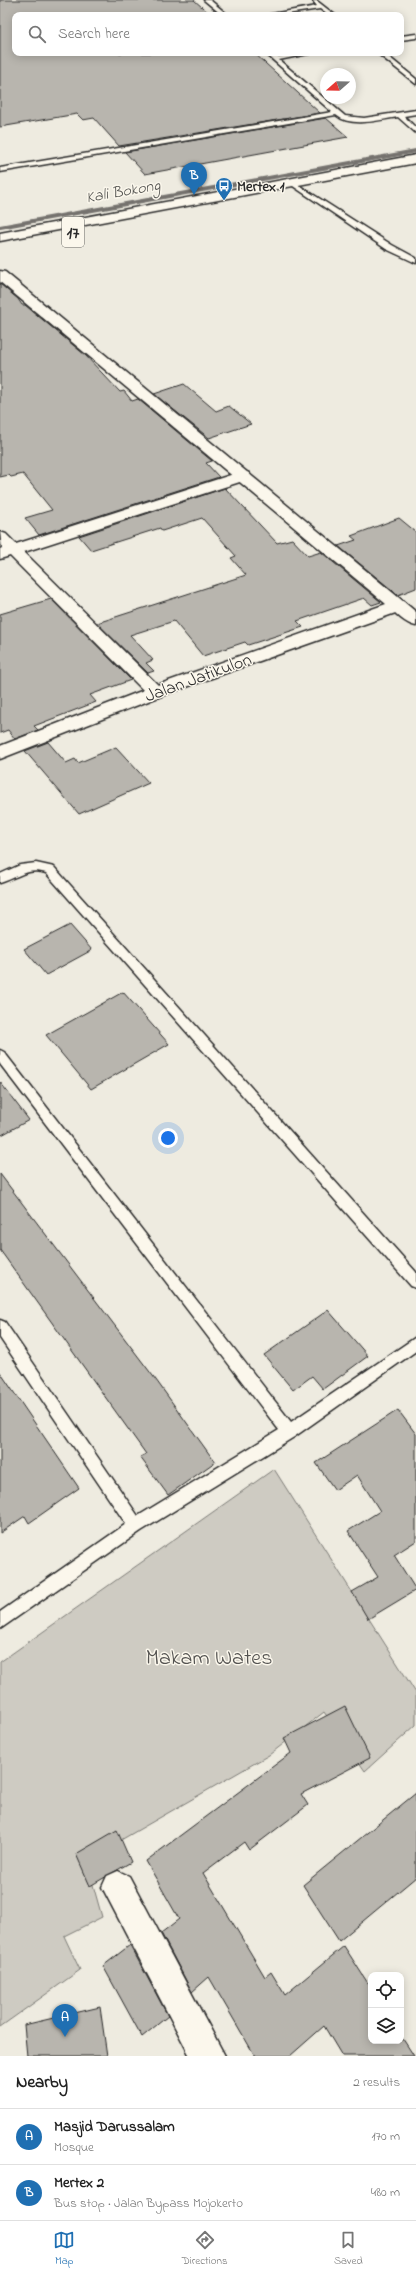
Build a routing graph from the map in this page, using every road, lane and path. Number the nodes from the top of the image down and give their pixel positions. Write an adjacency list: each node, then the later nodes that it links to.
1 (207, 0): 4 (lane)
2 (313, 0): 3 (lane)
3 (321, 7): 5 (lane); 6 (lane)
4 (221, 12)
5 (288, 12)
6 (328, 12)
7 (416, 36): 8 (lane)
8 (404, 38)
9 (271, 56): 12 (lane)
10 (292, 56): 12 (lane)
11 (384, 56): 13 (lane)
12 (274, 59): 15 (lane)
13 (416, 82)
14 (416, 112): 16 (lane)
15 (336, 113): 16 (lane); 19 (lane)
16 (399, 115): 17 (lane)
17 (416, 131)
18 (416, 159): 20 (main road, 17)
19 (0, 170)
20 (289, 181): 21 (main road, 17); 24 (lane)
21 (144, 211): 22 (main road, 17); 23 (main road, 17)
22 (0, 237)
23 (0, 246)
24 (416, 261)
25 (0, 276): 26 (main road)
26 (243, 476): 28 (main road); 29 (main road)
27 (0, 537): 28 (main road)
28 (7, 552): 31 (main road)
29 (398, 606): 30 (main road); 31 (main road, Jalan Jatikulon)
30 (416, 621)
31 (155, 692): 32 (main road, Jalan Jatikulon)
32 (0, 753)
33 (0, 879): 35 (lane)
34 (0, 1055): 38 (lane)
35 (416, 1282)
36 (0, 1326): 39 (lane)
37 (416, 1343): 38 (lane)
38 (289, 1432): 39 (lane)
39 (136, 1526): 40 (lane)
40 (0, 1621)
41 (118, 1886): 42 (main road)
42 (208, 2056)

